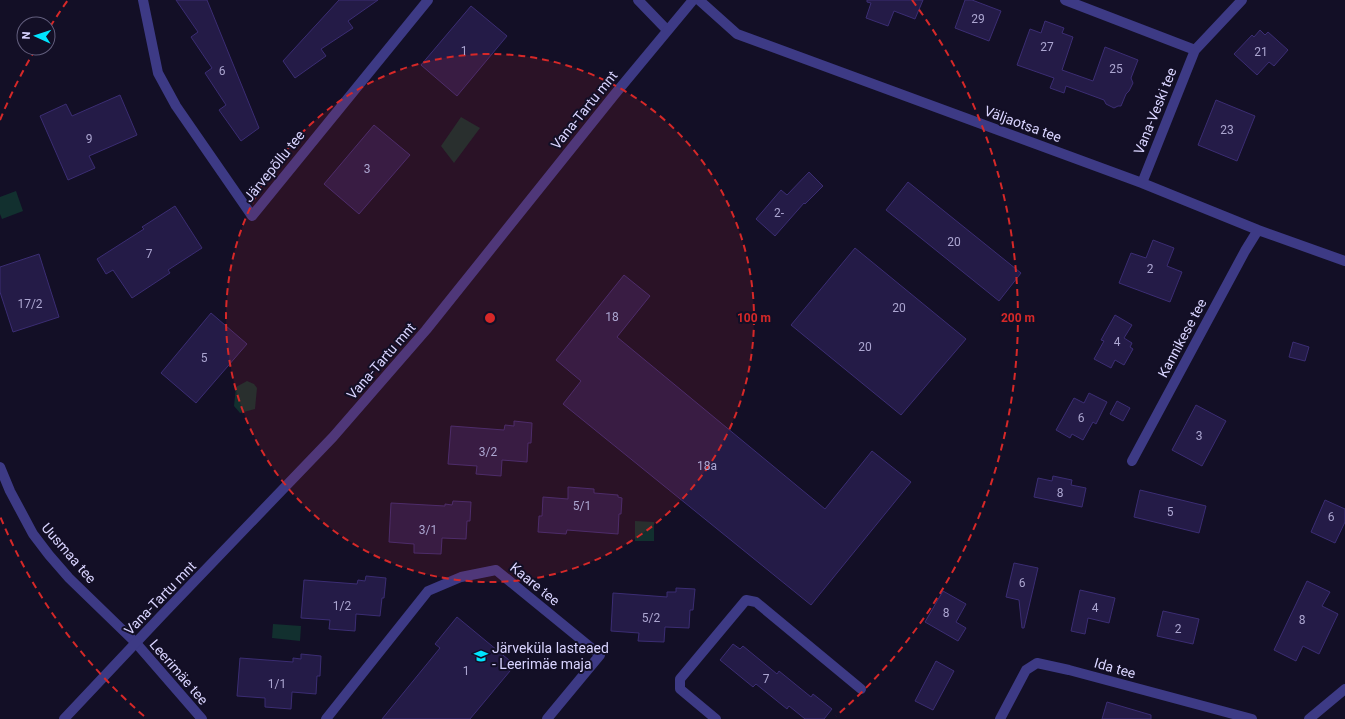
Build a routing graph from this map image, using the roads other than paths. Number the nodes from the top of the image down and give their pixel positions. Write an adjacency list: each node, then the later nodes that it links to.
1 (143, 0): 2 (street, Järvepõllu tee)
2 (428, 0)
3 (638, 0): 8 (street)
4 (693, 0): 8 (street, Vana-Tartu mnt)
5 (699, 0): 10 (street, Väljaotsa tee)
6 (1065, 0): 9 (street)
7 (1242, 0): 9 (street, Vana-Veski tee)
8 (667, 30): 15 (street, Vana-Tartu mnt)
9 (1195, 50): 10 (street, Vana-Veski tee)
10 (1142, 183): 11 (street, Väljaotsa tee)
11 (1258, 230): 12 (street, Väljaotsa tee); 13 (street, Kannikese tee)
12 (1345, 262)
13 (1132, 461)
14 (0, 467): 15 (street, Uusmaa tee)
15 (136, 643): 18 (street, Vana-Tartu mnt); 19 (street, Leerimäe tee)
16 (861, 689): 22 (street)
17 (1345, 689): 25 (street)
18 (64, 719)
19 (202, 719)
20 (326, 719): 21 (street, Kaare tee)
21 (547, 719)
22 (716, 719)
23 (1000, 719): 24 (street, Ida tee)
24 (1252, 719)
25 (1309, 719)

